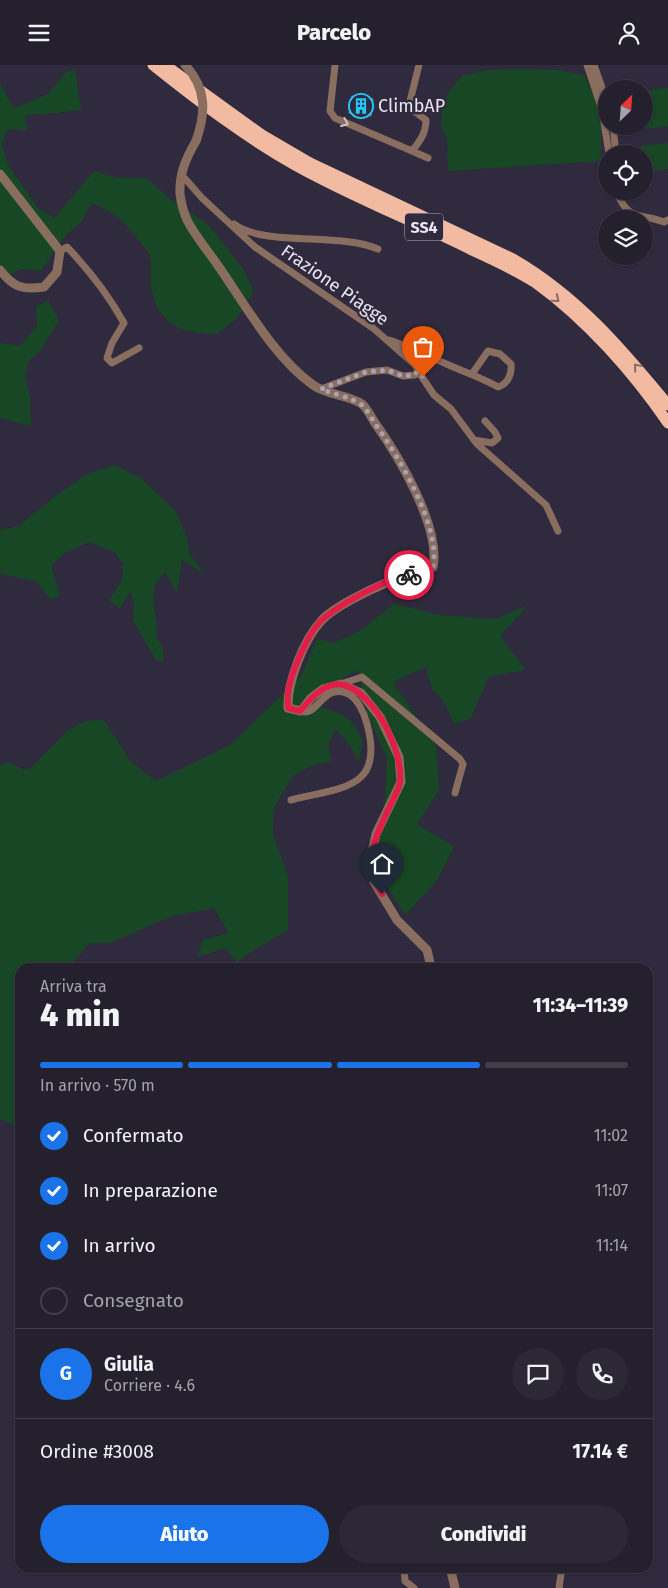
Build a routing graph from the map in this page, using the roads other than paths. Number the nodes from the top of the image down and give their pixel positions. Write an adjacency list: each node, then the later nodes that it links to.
1 (152, 65): 31 (highway, SS4, one-way to 31)
2 (185, 65): 14 (street, bridge)
3 (336, 65): 12 (street, one-way to 12)
4 (418, 65): 12 (street)
5 (591, 66): 7 (street); 9 (street)
6 (168, 67): 29 (highway, SS4, one-way to 6)
7 (598, 81)
8 (612, 135): 9 (street)
9 (611, 138): 10 (street); 11 (street)
10 (610, 145)
11 (613, 145)
12 (412, 151): 13 (street)
13 (428, 158)
14 (181, 173): 19 (street, Frazione Piagge); 28 (street)
15 (0, 174): 22 (street)
16 (620, 200): 18 (street)
17 (622, 200): 18 (street)
18 (622, 204): 20 (street)
19 (220, 214): 21 (street); 24 (street, Frazione Piagge)
20 (668, 220)
21 (378, 249)
22 (60, 251): 23 (street); 25 (street)
23 (0, 271)
24 (386, 339): 26 (street, Frazione Piagge); 27 (street)
25 (139, 348)
26 (418, 371): 28 (street); 32 (street, Frazione Piagge)
27 (472, 375): 27 (street)
28 (321, 389): 35 (street)
29 (668, 405)
30 (485, 421): 32 (street)
31 (668, 423)
32 (474, 440): 33 (street, Frazione Piagge)
33 (558, 531)
34 (341, 684): 35 (street); 36 (street); 38 (street)
35 (300, 711): 37 (street)
36 (455, 793)
37 (291, 800)
38 (430, 963)
39 (404, 1573): 42 (street)
40 (451, 1573): 43 (street)
41 (561, 1573): 44 (street)
42 (414, 1588)
43 (455, 1588)
44 (559, 1588)

